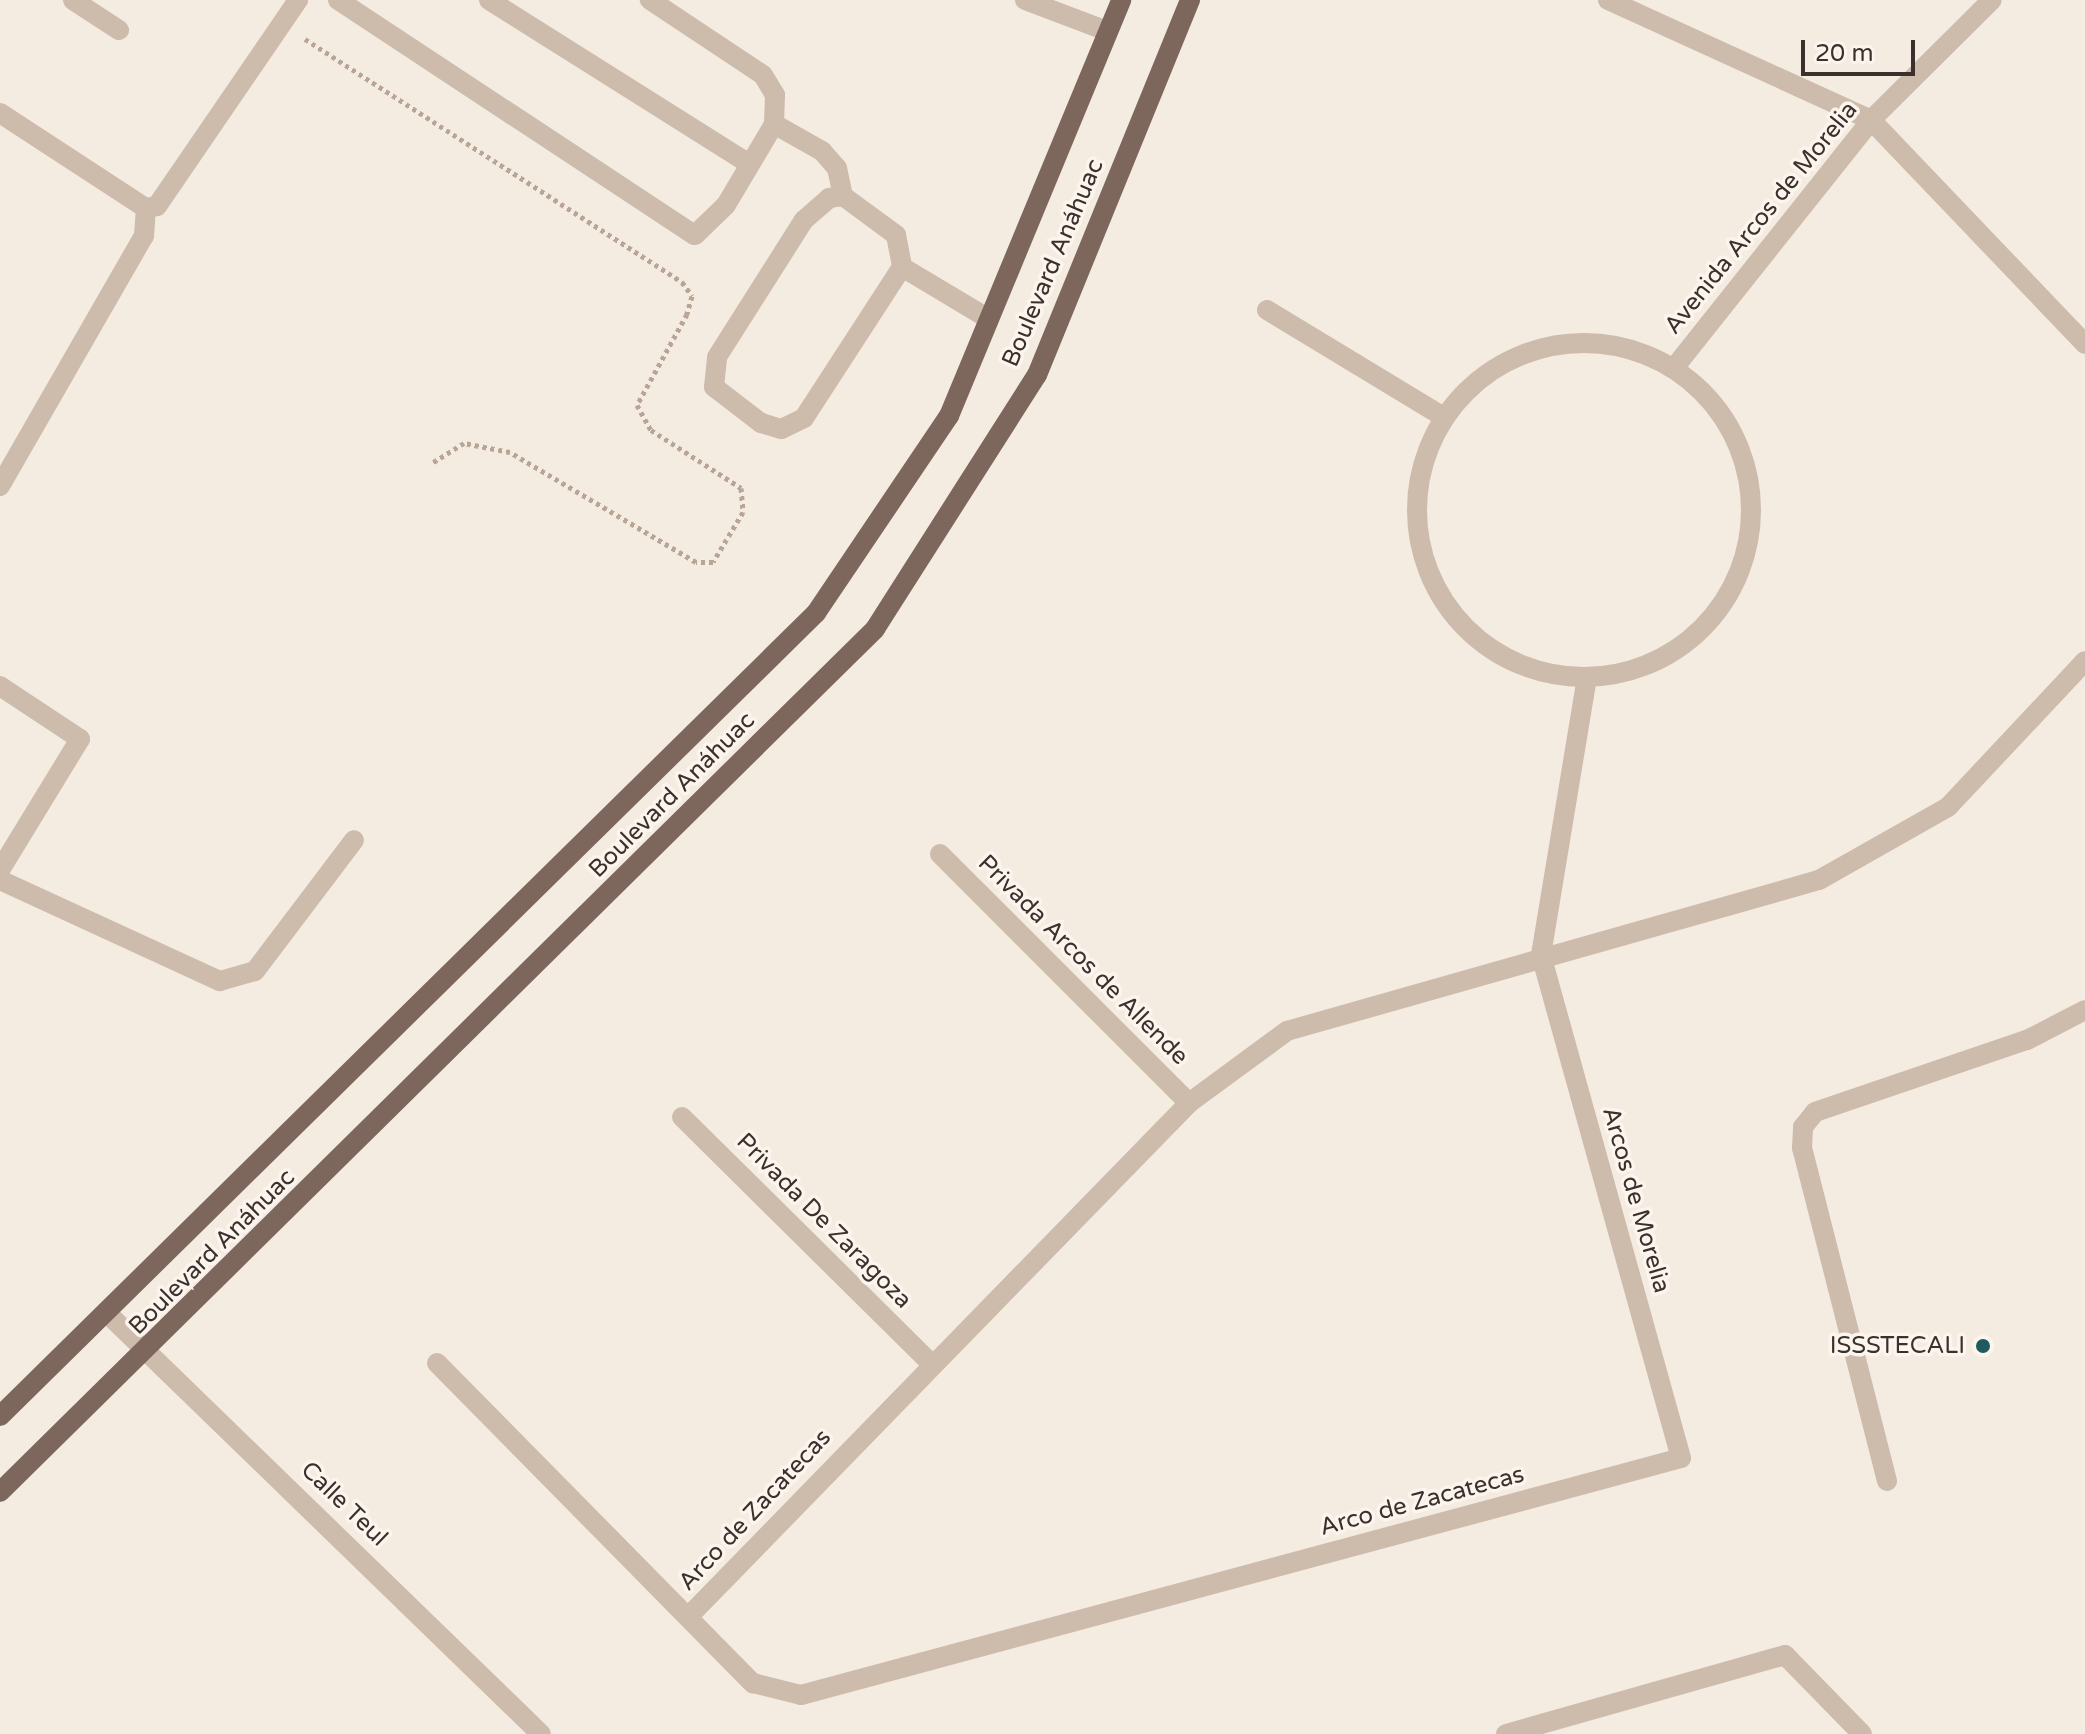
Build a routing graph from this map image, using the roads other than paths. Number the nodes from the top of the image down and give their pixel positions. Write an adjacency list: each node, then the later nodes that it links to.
1 (73, 0): 11 (street)
2 (298, 0): 18 (street)
3 (338, 0): 16 (street)
4 (489, 0): 16 (street)
5 (650, 0): 15 (street)
6 (1025, 0): 12 (street)
7 (1121, 0): 12 (main road, Boulevard Anáhuac)
8 (1190, 0): 38 (main road, Boulevard Anáhuac)
9 (1608, 0): 14 (street)
10 (1992, 0): 14 (street, Avenida Arcos de Morelia)
11 (119, 30)
12 (1107, 31): 21 (main road, Boulevard Anáhuac)
13 (0, 113): 18 (street)
14 (1871, 120): 22 (street); 23 (street, Avenida Arcos de Morelia)
15 (774, 124): 16 (street); 17 (street)
16 (749, 164)
17 (843, 196): 19 (street); 19 (street)
18 (146, 208): 25 (street)
19 (902, 267): 21 (street)
20 (1267, 310): 24 (street)
21 (989, 319): 37 (main road, Boulevard Anáhuac)
22 (2085, 344)
23 (1674, 368): 24 (street); 27 (street)
24 (1444, 417): 27 (street)
25 (1, 482)
26 (2085, 661): 33 (street, Arco de Zacatecas)
27 (1587, 678): 33 (street)
28 (3, 694): 31 (street)
29 (354, 840): 32 (street)
30 (940, 854): 35 (street, Privada Arcos de Allende)
31 (0, 870)
32 (0, 880)
33 (1541, 955): 35 (street, Arco de Zacatecas); 42 (street, Arcos de Morelia)
34 (2085, 1010): 43 (street)
35 (1189, 1103): 39 (street, Arco de Zacatecas)
36 (682, 1117): 39 (street, Privada De Zaragoza)
37 (108, 1314): 38 (street, Calle Teul); 41 (main road, Boulevard Anáhuac)
38 (150, 1351): 44 (main road, Boulevard Anáhuac); 46 (street, Calle Teul)
39 (930, 1362): 45 (street, Arco de Zacatecas)
40 (437, 1363): 45 (street)
41 (0, 1416)
42 (1681, 1458): 45 (street, Arco de Zacatecas)
43 (1887, 1481)
44 (0, 1492)
45 (691, 1614)
46 (541, 1734)
47 (1506, 1734): 48 (street)
48 (1862, 1734)

